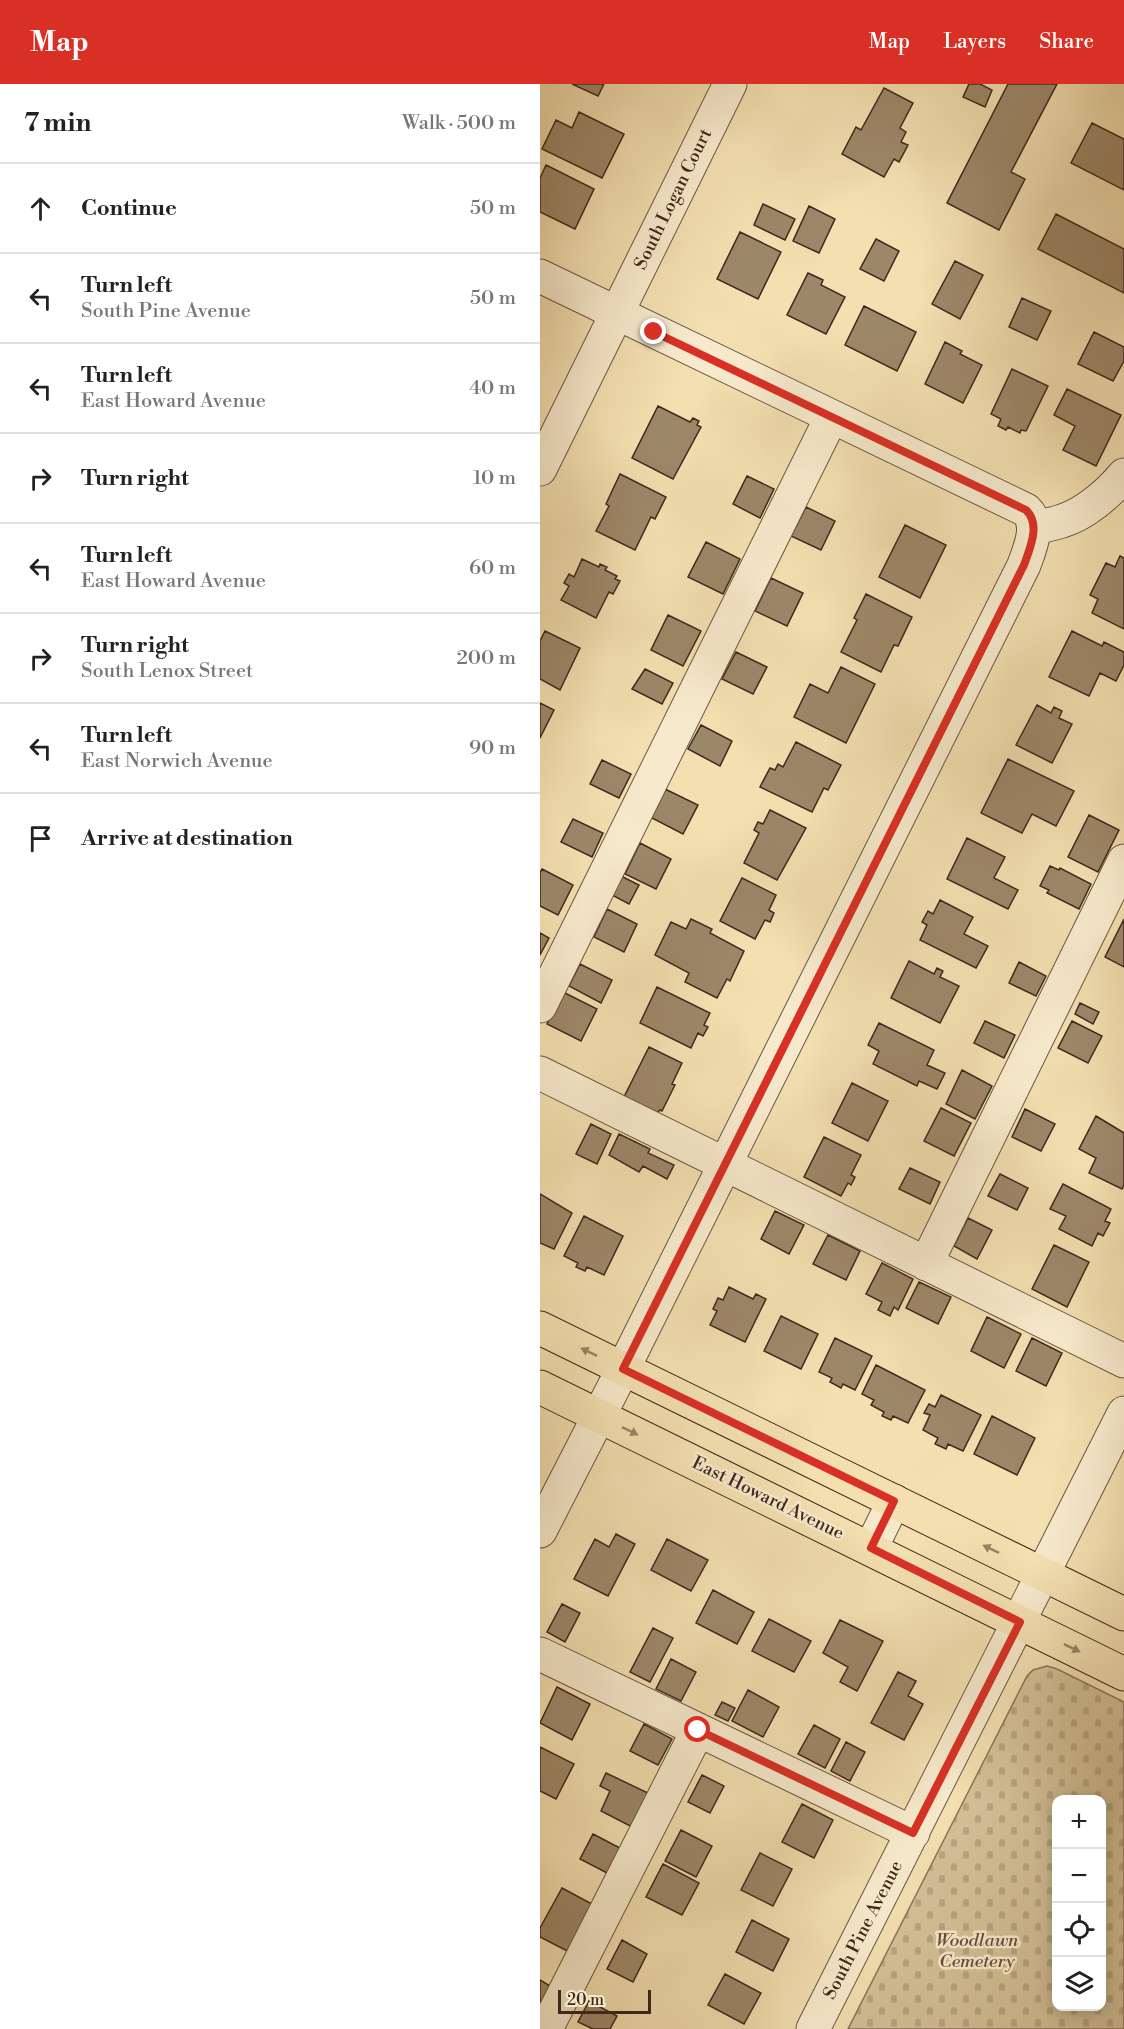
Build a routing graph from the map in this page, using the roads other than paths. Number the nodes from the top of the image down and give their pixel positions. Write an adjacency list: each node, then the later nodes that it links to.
1 (730, 84): 3 (street, South Logan Court)
2 (540, 276): 3 (street)
3 (617, 314): 4 (street); 5 (street, South Logan Court)
4 (831, 418): 7 (street); 9 (street)
5 (540, 469)
6 (1124, 475): 7 (street)
7 (1033, 525): 11 (street)
8 (1124, 861): 12 (street)
9 (540, 1006)
10 (540, 1073): 11 (street)
11 (724, 1164): 12 (street); 15 (street)
12 (926, 1264): 14 (street)
13 (540, 1328): 15 (main road, one-way to 13)
14 (1124, 1361)
15 (623, 1369): 18 (street); 19 (main road)
16 (540, 1387): 18 (main road, East Howard Avenue)
17 (1124, 1413): 22 (street, South Pine Avenue)
18 (599, 1416): 20 (street); 21 (main road, East Howard Avenue, one-way to 21)
19 (894, 1501): 21 (street); 22 (main road, one-way to 19)
20 (540, 1531)
21 (871, 1548): 24 (main road, East Howard Avenue)
22 (1043, 1574): 23 (main road); 24 (street, South Pine Avenue)
23 (1124, 1614)
24 (1020, 1622): 26 (main road, East Howard Avenue, one-way to 26); 28 (street, South Pine Avenue)
25 (540, 1654): 27 (street)
26 (1124, 1674)
27 (698, 1730): 28 (street); 29 (street)
28 (913, 1833): 30 (street, South Pine Avenue)
29 (546, 2029)
30 (813, 2029)

